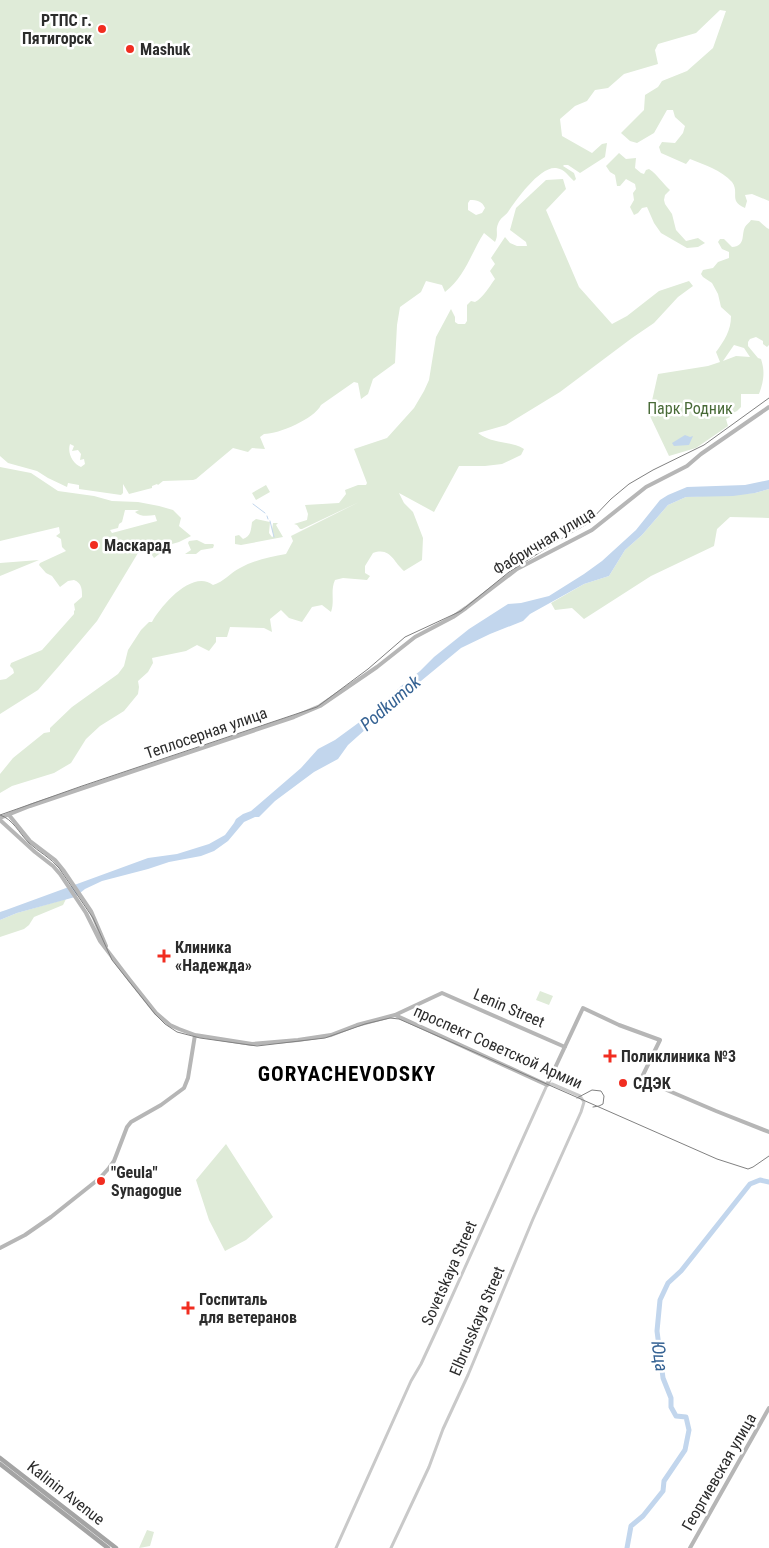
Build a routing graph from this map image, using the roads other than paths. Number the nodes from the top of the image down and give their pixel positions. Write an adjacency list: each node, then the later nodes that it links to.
1 (769, 407): 2 (main road, Фабричная улица)
2 (405, 644): 3 (main road, Теплосерная улица)
3 (9, 815): 4 (main road, Теплосерная улица); 5 (main road, проспект Советской Армии)
4 (0, 819): 5 (main road, проспект Советской Армии)
5 (89, 912): 7 (main road, проспект Советской Армии)
6 (395, 1015): 7 (main road, проспект Советской Армии); 8 (main road, Lenin Street); 9 (main road, проспект Советской Армии)
7 (195, 1035): 12 (main road)
8 (565, 1047): 9 (main road, Sovetskaya Street); 11 (main road, Sovetskaya Street)
9 (547, 1085): 10 (street, проспект Советской Армии); 18 (street, Sovetskaya Street)
10 (584, 1102): 19 (street, Elbrusskaya Street)
11 (769, 1132)
12 (0, 1248)
13 (769, 1408): 20 (main road, Георгиевская улица)
14 (0, 1458): 17 (main road, Kalinin Avenue)
15 (0, 1464): 16 (main road, Kalinin Avenue)
16 (108, 1548)
17 (116, 1548)
18 (336, 1548)
19 (391, 1548)
20 (690, 1548)

